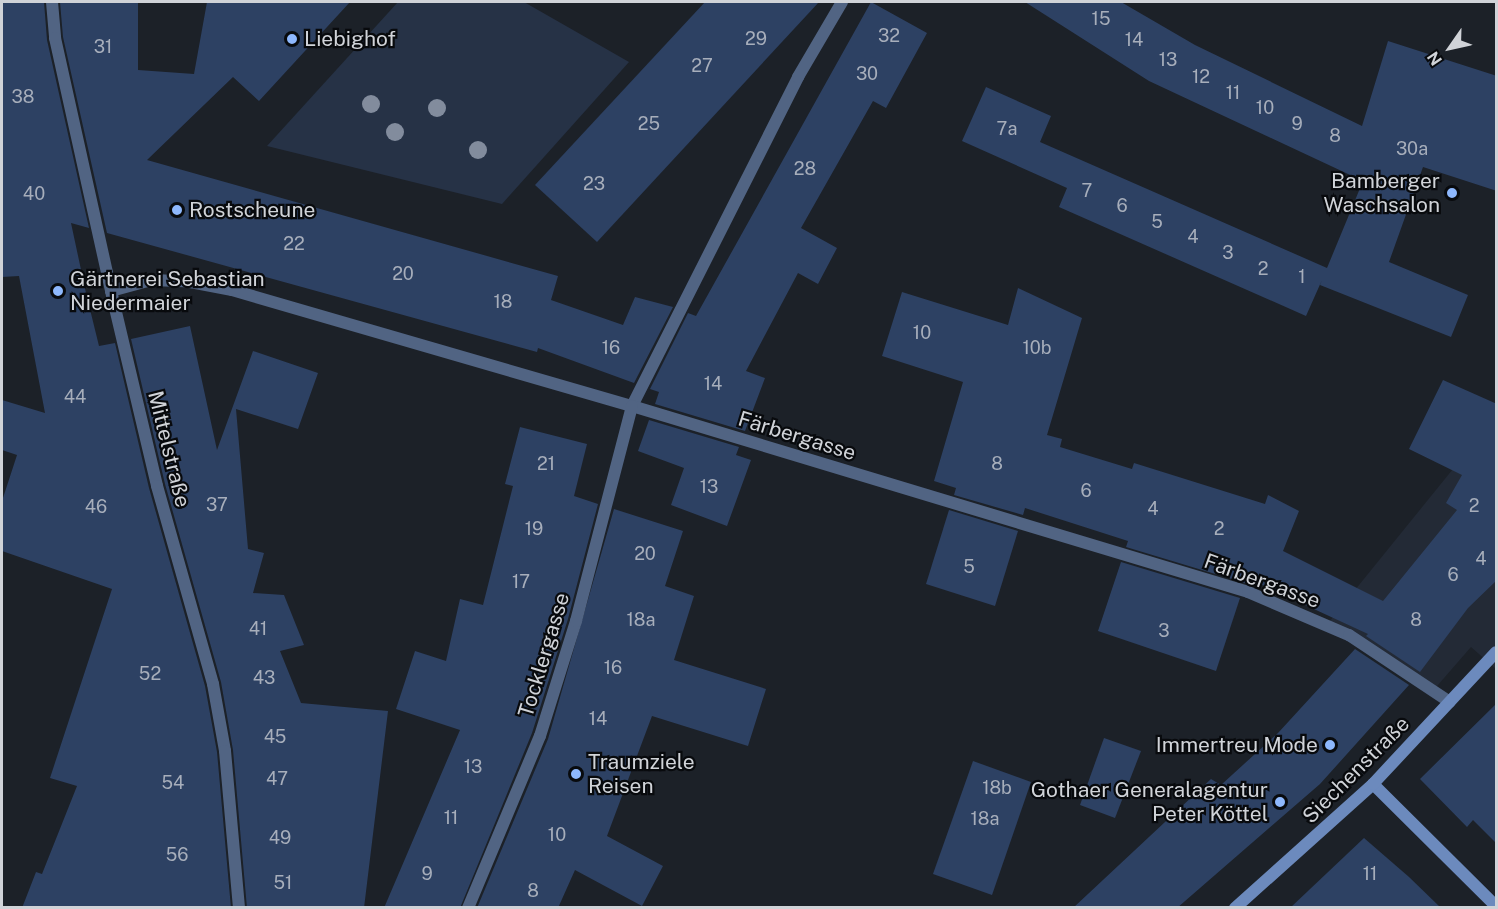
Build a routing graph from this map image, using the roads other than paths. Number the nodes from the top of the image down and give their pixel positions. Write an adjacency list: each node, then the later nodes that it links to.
1 (52, 2): 3 (street, Mittelstraße)
2 (842, 2): 4 (street, Tocklergasse)
3 (111, 291): 4 (street, Färbergasse); 9 (street, Mittelstraße)
4 (632, 406): 6 (street, Färbergasse); 10 (street, Tocklergasse)
5 (1497, 652): 6 (street, Siechenstraße)
6 (1450, 702): 7 (street, Siechenstraße)
7 (1373, 784): 8 (street); 11 (street, Siechenstraße)
8 (1497, 906)
9 (239, 908)
10 (468, 908)
11 (1235, 908)

